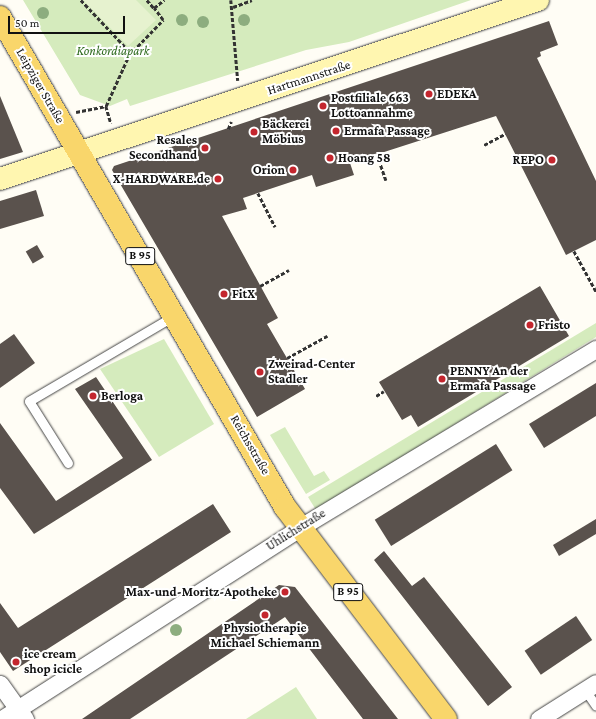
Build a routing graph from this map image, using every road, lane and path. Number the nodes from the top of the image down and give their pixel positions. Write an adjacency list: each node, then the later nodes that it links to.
1 (80, 0): 10 (path)
2 (147, 0): 8 (path)
3 (164, 0): 8 (path)
4 (231, 0): 7 (path)
5 (252, 0): 7 (path)
6 (538, 0): 11 (main road, Hartmannstraße)
7 (233, 7): 11 (path)
8 (154, 8): 10 (path)
9 (0, 17): 12 (main road, Leipziger Straße / B 95)
10 (131, 52): 12 (path)
11 (239, 101): 15 (main road, Hartmannstraße)
12 (56, 115): 15 (main road, Leipziger Straße / B 95)
13 (505, 134): 14 (path)
14 (484, 145)
15 (80, 154): 17 (main road, Hartmannstraße); 25 (main road, Reichsstraße / B 95)
16 (378, 154): 18 (path)
17 (0, 179)
18 (386, 180)
19 (258, 193): 20 (path)
20 (275, 227)
21 (574, 251): 24 (path)
22 (289, 270): 23 (path)
23 (260, 286)
24 (596, 291)
25 (175, 316): 31 (lane); 32 (main road, Reichsstraße / B 95)
26 (327, 336): 28 (path)
27 (596, 349): 32 (street, Uhlichstraße)
28 (287, 358)
29 (384, 391): 30 (path)
30 (376, 396)
31 (68, 463)
32 (299, 528): 36 (street, Uhlichstraße); 38 (main road, Reichsstraße / B 95)
33 (0, 684): 36 (street)
34 (590, 687): 35 (lane); 39 (street)
35 (596, 706)
36 (21, 714): 37 (street, Uhlichstraße)
37 (2, 719)
38 (446, 719)
39 (539, 719)

